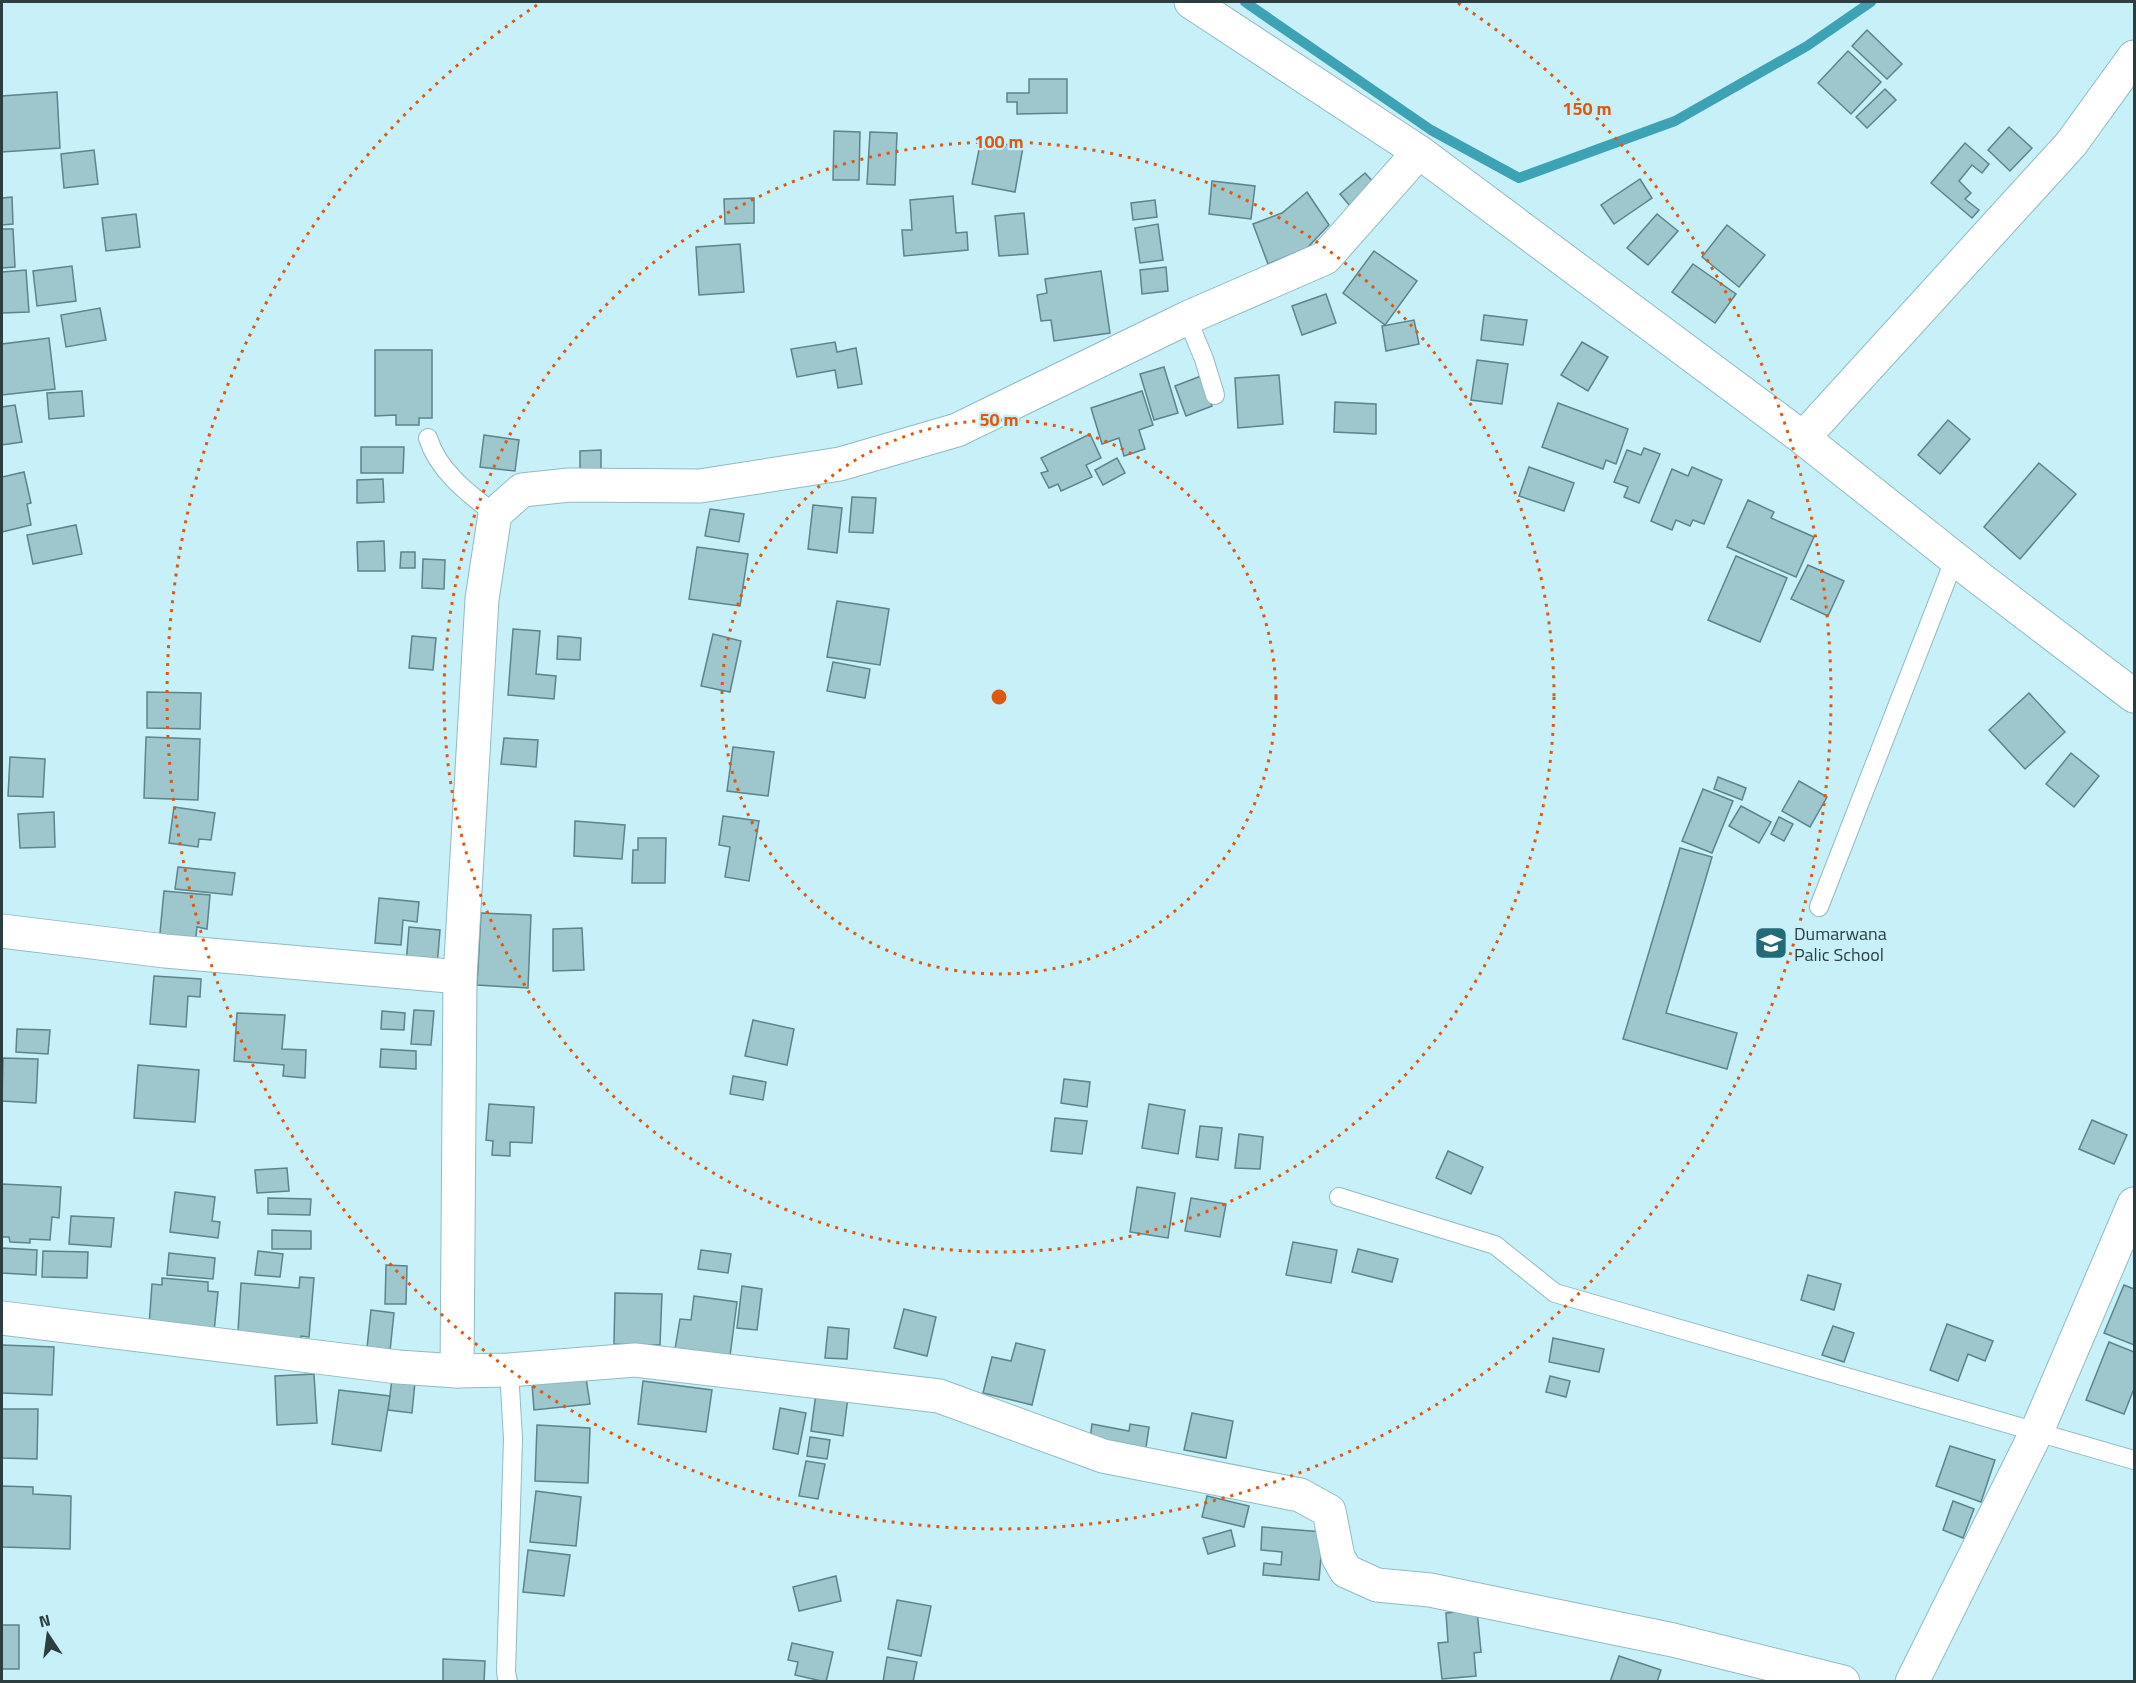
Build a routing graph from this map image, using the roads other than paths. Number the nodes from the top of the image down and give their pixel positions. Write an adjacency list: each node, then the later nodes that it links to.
1 (1191, 2): 3 (street)
2 (2134, 57): 7 (street)
3 (1419, 152): 4 (street); 7 (street)
4 (1187, 318): 5 (lane); 8 (street)
5 (1215, 395)
6 (428, 438): 8 (lane)
7 (1803, 438): 9 (street)
8 (495, 514): 13 (street)
9 (1955, 558): 10 (street); 11 (lane)
10 (2134, 696)
11 (1819, 907)
12 (2, 931): 13 (street)
13 (460, 977): 18 (street)
14 (1339, 1197): 19 (lane)
15 (2134, 1204): 19 (street)
16 (2, 1318): 18 (street)
17 (509, 1370): 18 (street); 21 (lane); 22 (street)
18 (457, 1371)
19 (2037, 1431): 20 (lane); 23 (street)
20 (2134, 1460)
21 (507, 1682)
22 (1843, 1682)
23 (1912, 1682)

